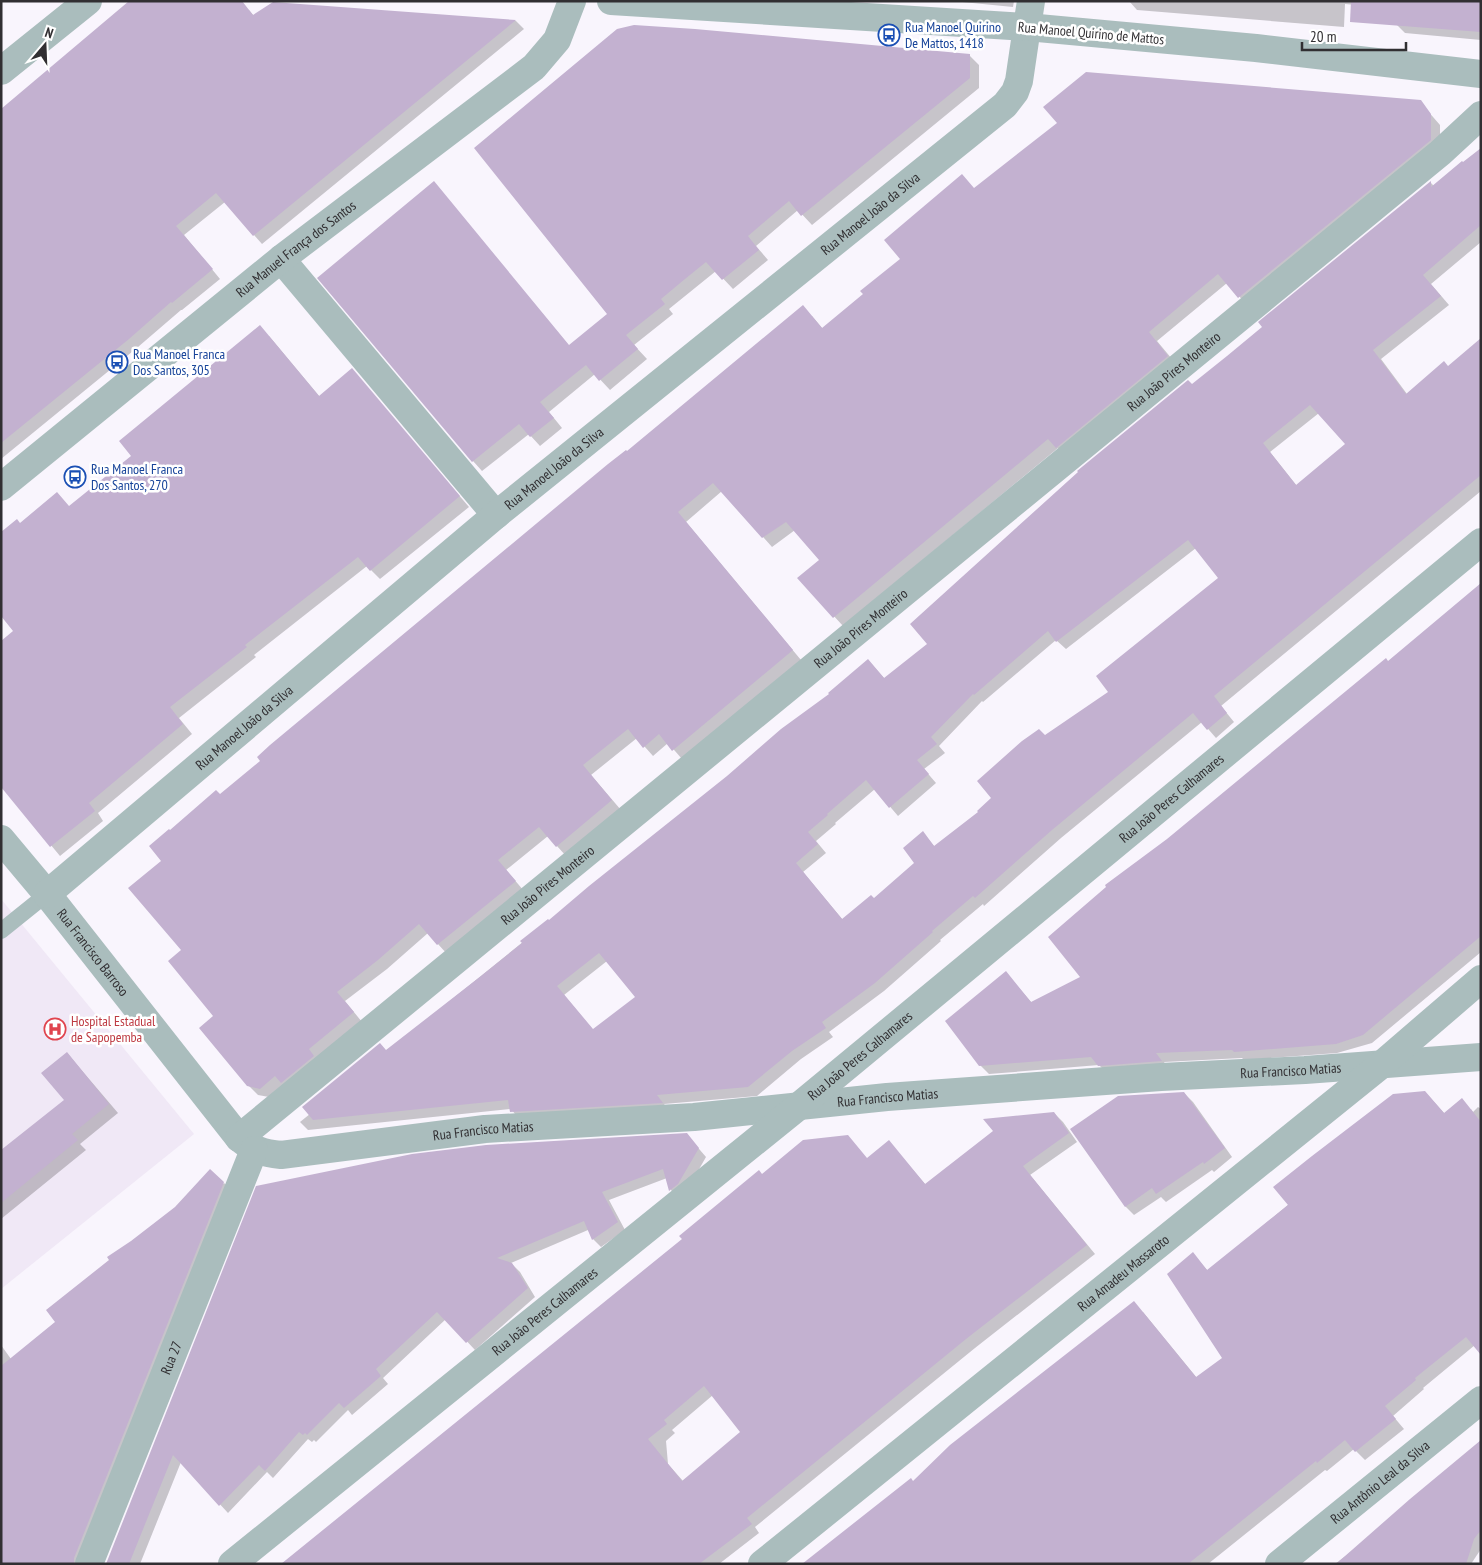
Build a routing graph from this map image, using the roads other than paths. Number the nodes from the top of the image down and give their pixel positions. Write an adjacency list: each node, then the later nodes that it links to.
1 (88, 1): 5 (street)
2 (572, 1): 8 (street, Rua Manuel França dos Santos)
3 (611, 1): 4 (street, Rua Manoel Quirino de Mattos)
4 (1029, 14): 6 (street, Rua Manoel Quirino de Mattos); 10 (street, Rua Manoel João da Silva)
5 (1, 71)
6 (1481, 74)
7 (1481, 115): 19 (street, Rua João Pires Monteiro)
8 (281, 259): 9 (street, Rua Manuel França dos Santos); 10 (street)
9 (1, 487)
10 (496, 515): 13 (street, Rua Manoel João da Silva)
11 (1481, 542): 18 (street, Rua João Peres Calhamares)
12 (1, 839): 13 (street, Rua Francisco Barroso)
13 (47, 894): 14 (lane); 19 (street, Rua Francisco Barroso)
14 (1, 931)
15 (1481, 980): 17 (street, Rua Amadeu Massaroto)
16 (1481, 1057): 17 (street, Rua Francisco Matias)
17 (1382, 1065): 18 (street, Rua Francisco Matias); 23 (street, Rua Amadeu Massaroto)
18 (799, 1106): 19 (street, Rua Francisco Matias); 22 (street, Rua João Peres Calhamares)
19 (246, 1144): 21 (street, Rua 27)
20 (1481, 1400): 24 (street, Rua Antônio Leal da Silva)
21 (89, 1564)
22 (232, 1564)
23 (762, 1564)
24 (1279, 1564)

